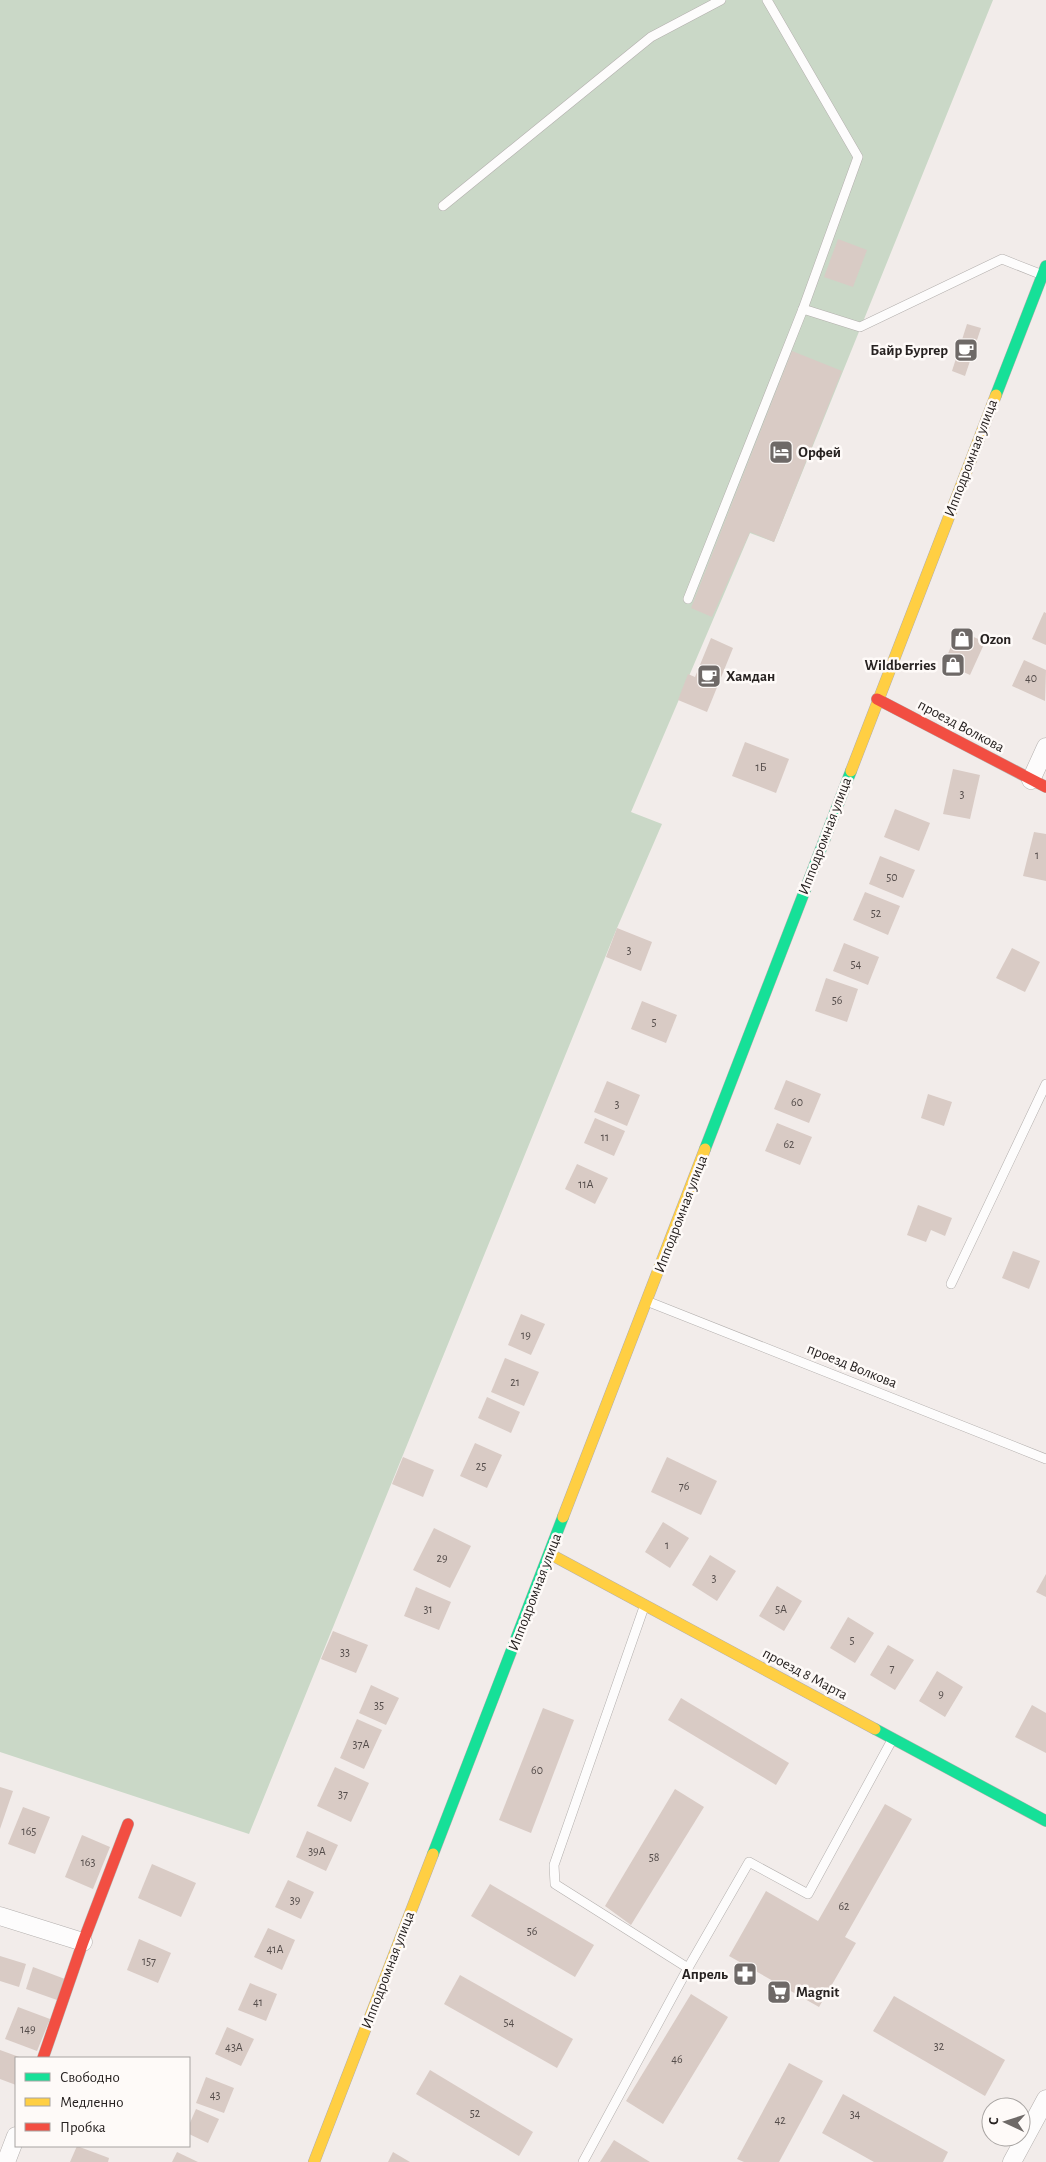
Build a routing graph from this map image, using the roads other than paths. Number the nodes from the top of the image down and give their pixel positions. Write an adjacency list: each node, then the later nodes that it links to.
1 (721, 0): 3 (lane)
2 (766, 0): 5 (lane)
3 (443, 206)
4 (1044, 271): 5 (lane); 7 (main road, Ипподромная улица)
5 (803, 309): 6 (lane)
6 (688, 599)
7 (877, 699): 9 (main road, проезд Волкова); 12 (main road, Ипподромная улица)
8 (1046, 747): 9 (street)
9 (1038, 784)
10 (1046, 1084): 11 (lane)
11 (952, 1284)
12 (647, 1301): 13 (lane, проезд Волкова); 14 (main road, Ипподромная улица)
13 (1046, 1459)
14 (550, 1554): 15 (main road, проезд 8 Марта); 26 (main road, Ипподромная улица)
15 (645, 1605): 16 (main road, проезд 8 Марта); 21 (lane)
16 (893, 1739): 17 (main road, проезд 8 Марта); 21 (lane)
17 (1046, 1821)
18 (128, 1824): 20 (main road)
19 (0, 1916): 20 (street)
20 (83, 1942): 22 (main road)
21 (688, 1968): 27 (lane)
22 (43, 2057)
23 (1046, 2099): 28 (street)
24 (10, 2138): 25 (street)
25 (6, 2162)
26 (314, 2162)
27 (583, 2162)
28 (1012, 2162)

